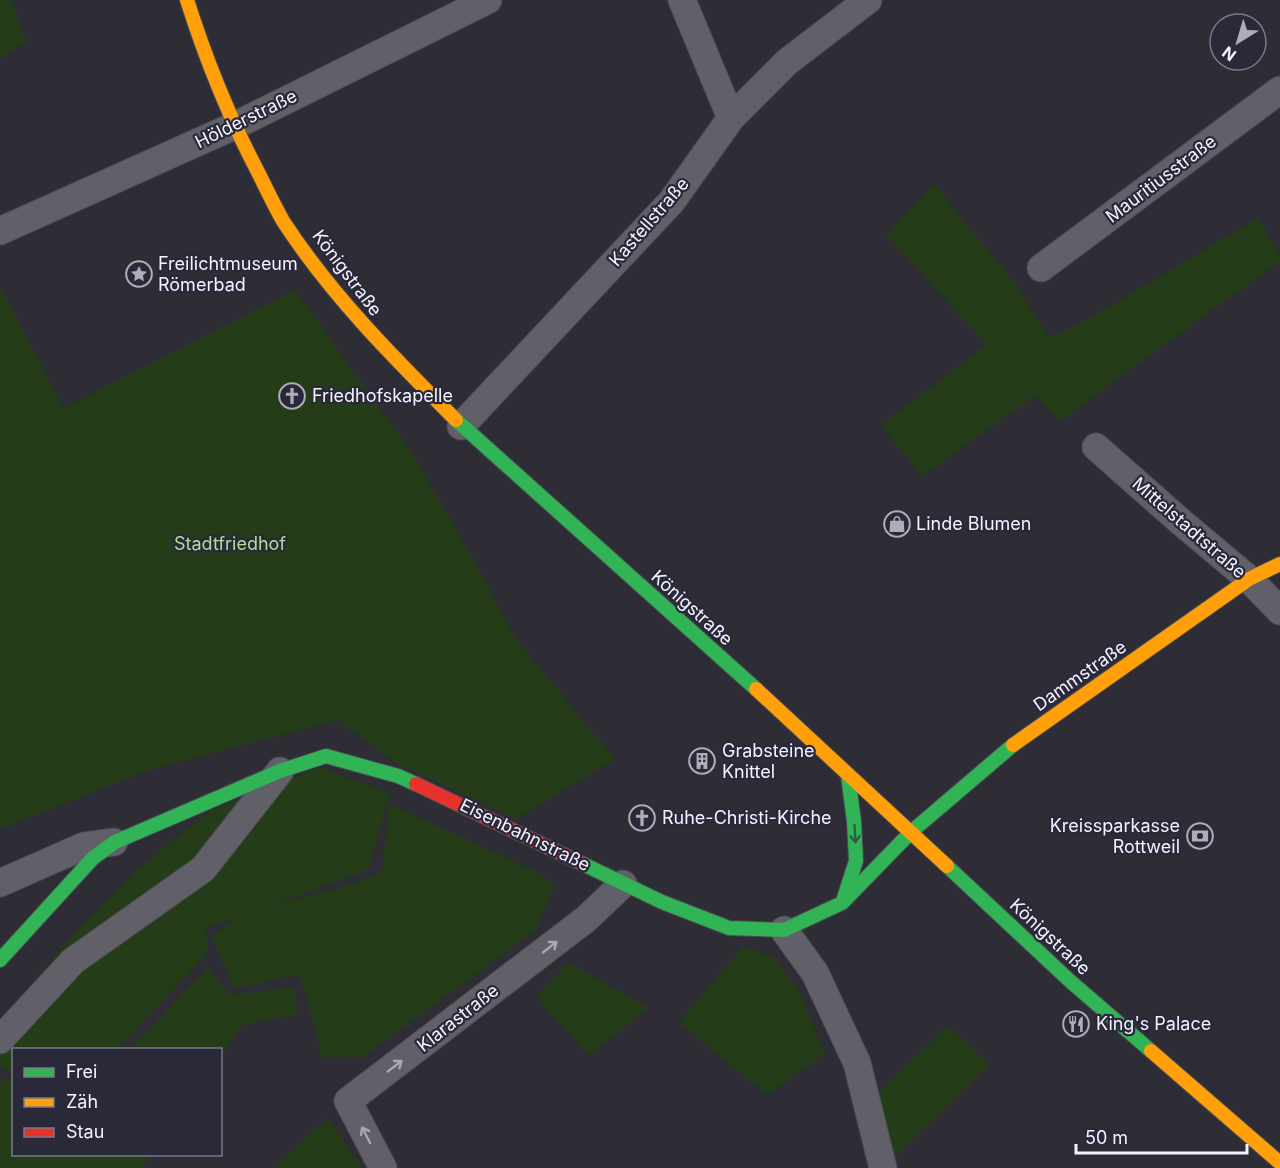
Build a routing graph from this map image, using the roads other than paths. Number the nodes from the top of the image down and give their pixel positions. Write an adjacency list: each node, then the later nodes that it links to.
1 (187, 0): 7 (street, Königstraße)
2 (488, 0): 7 (street, Hölderstraße)
3 (682, 0): 6 (street)
4 (868, 0): 6 (street, Kastellstraße)
5 (1280, 90): 9 (street, Mauritiusstraße)
6 (730, 118): 10 (street, Kastellstraße)
7 (234, 126): 8 (street, Hölderstraße); 10 (street, Königstraße)
8 (0, 231)
9 (1041, 268)
10 (461, 426): 16 (street, Königstraße)
11 (1096, 447): 13 (street, Mittelstadtstraße)
12 (1280, 564): 13 (street, Dammstraße)
13 (1250, 579): 14 (street, Mittelstadtstraße); 17 (street, Dammstraße)
14 (1280, 611)
15 (280, 771): 18 (street, Eisenbahnstraße); 20 (street, Eisenbahnstraße); 24 (street)
16 (848, 776): 17 (street, Königstraße); 21 (street, one-way to 21)
17 (911, 832): 21 (street, Eisenbahnstraße); 25 (street, Königstraße)
18 (115, 842): 19 (street, Eisenbahnstraße); 23 (street, Eisenbahnstraße)
19 (0, 883)
20 (623, 884): 22 (street, Eisenbahnstraße); 26 (street, Klarastraße, one-way to 20)
21 (842, 903): 22 (street, Eisenbahnstraße)
22 (783, 930): 27 (street)
23 (0, 960)
24 (0, 1040)
25 (1280, 1163)
26 (383, 1168)
27 (883, 1168)

